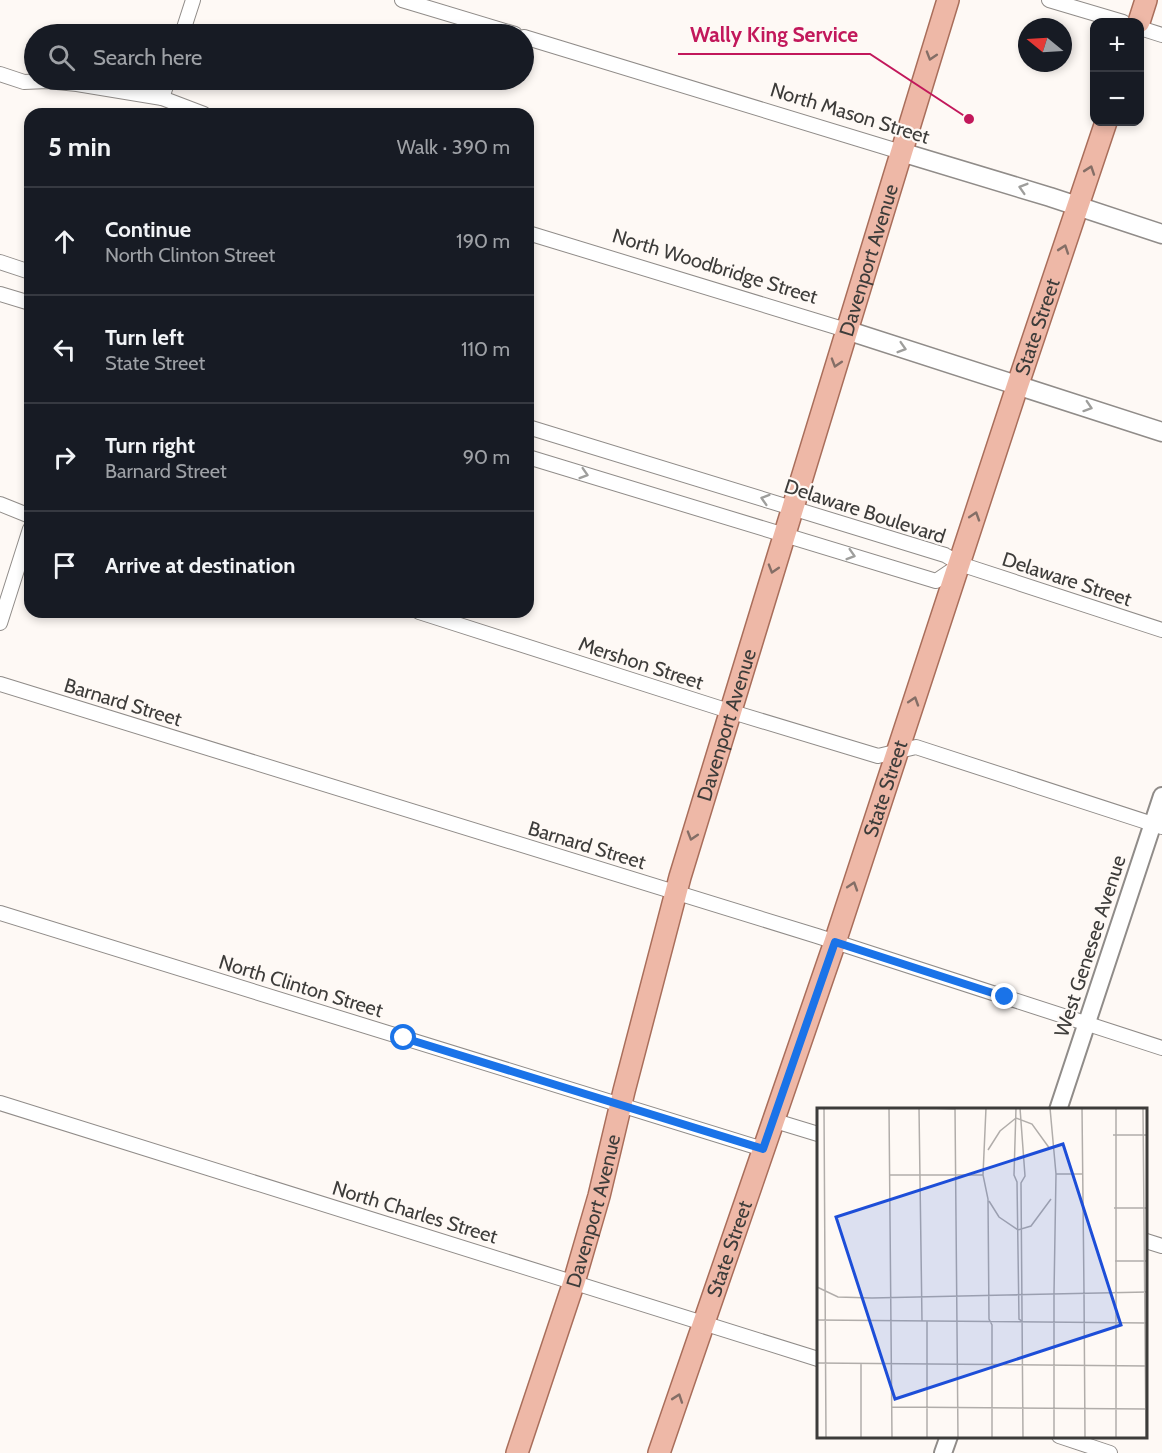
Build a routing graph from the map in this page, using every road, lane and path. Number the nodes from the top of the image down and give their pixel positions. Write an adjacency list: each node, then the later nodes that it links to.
1 (193, 0): 8 (street)
2 (402, 0): 9 (street)
3 (948, 0): 21 (main road, Davenport Avenue, one-way to 21)
4 (1049, 0): 6 (street)
5 (1146, 0): 7 (main road)
6 (1110, 18)
7 (1140, 18)
8 (185, 24)
9 (482, 24)
10 (1144, 29): 11 (street)
11 (1162, 35)
12 (534, 40): 21 (street, North Mason Street)
13 (0, 74): 14 (street)
14 (24, 82): 15 (street)
15 (0, 84)
16 (113, 90): 18 (street)
17 (165, 90): 18 (street)
18 (162, 98): 19 (street)
19 (188, 108)
20 (1105, 126): 22 (main road, State Street, one-way to 20)
21 (901, 152): 22 (main road, North Mason Street, one-way to 21); 29 (main road, Davenport Avenue)
22 (1078, 206): 23 (main road, North Mason Street); 30 (main road, State Street, one-way to 22)
23 (1162, 234)
24 (534, 235): 29 (street, North Woodbridge Street)
25 (0, 262): 26 (street)
26 (24, 270)
27 (0, 294): 28 (street)
28 (24, 301)
29 (846, 330): 30 (main road, North Woodbridge Street, one-way to 30); 35 (main road, Davenport Avenue, one-way to 35)
30 (1018, 384): 32 (main road, North Woodbridge Street, one-way to 32); 39 (main road, State Street, one-way to 30)
31 (534, 428): 35 (street, Delaware Boulevard, one-way to 31)
32 (1162, 432)
33 (534, 459): 37 (street, Delaware Boulevard, one-way to 37)
34 (0, 504): 36 (street)
35 (792, 508): 37 (main road, Davenport Avenue); 39 (street, Delaware Boulevard)
36 (24, 514)
37 (783, 535): 39 (street, Delaware Boulevard, one-way to 39); 44 (main road, Davenport Avenue, one-way to 44)
38 (24, 548): 41 (street)
39 (960, 564): 42 (street, Delaware Street); 45 (main road, State Street, one-way to 39)
40 (437, 618): 44 (street, Mershon Street)
41 (0, 623)
42 (1162, 630)
43 (0, 684): 48 (street, Barnard Street)
44 (729, 711): 45 (street, Mershon Street); 48 (main road, Davenport Avenue, one-way to 48)
45 (898, 751): 47 (street, Mershon Street); 50 (main road, State Street, one-way to 45)
46 (1162, 796): 47 (street, West Genesee Avenue)
47 (1157, 826): 51 (street, West Genesee Avenue)
48 (675, 893): 50 (street, Barnard Street); 54 (main road, Davenport Avenue)
49 (0, 913): 54 (street, North Clinton Street)
50 (835, 942): 51 (street, Barnard Street); 56 (main road, State Street)
51 (1087, 1023): 52 (street, Barnard Street); 55 (street, West Genesee Avenue)
52 (1162, 1047)
53 (0, 1103): 61 (street, North Charles Street)
54 (621, 1105): 58 (street, North Clinton Street); 61 (main road, Davenport Avenue)
55 (1059, 1108)
56 (772, 1120): 57 (street); 58 (main road, State Street)
57 (817, 1133)
58 (763, 1149): 62 (main road, State Street)
59 (1147, 1240): 60 (street)
60 (1162, 1246)
61 (574, 1282): 62 (street, North Charles Street); 66 (main road, Davenport Avenue)
62 (704, 1322): 63 (street, North Charles Street); 67 (main road, State Street, one-way to 62)
63 (817, 1358)
64 (949, 1438): 68 (street)
65 (1062, 1438): 69 (street)
66 (517, 1453)
67 (659, 1453)
68 (943, 1453)
69 (1110, 1453)

